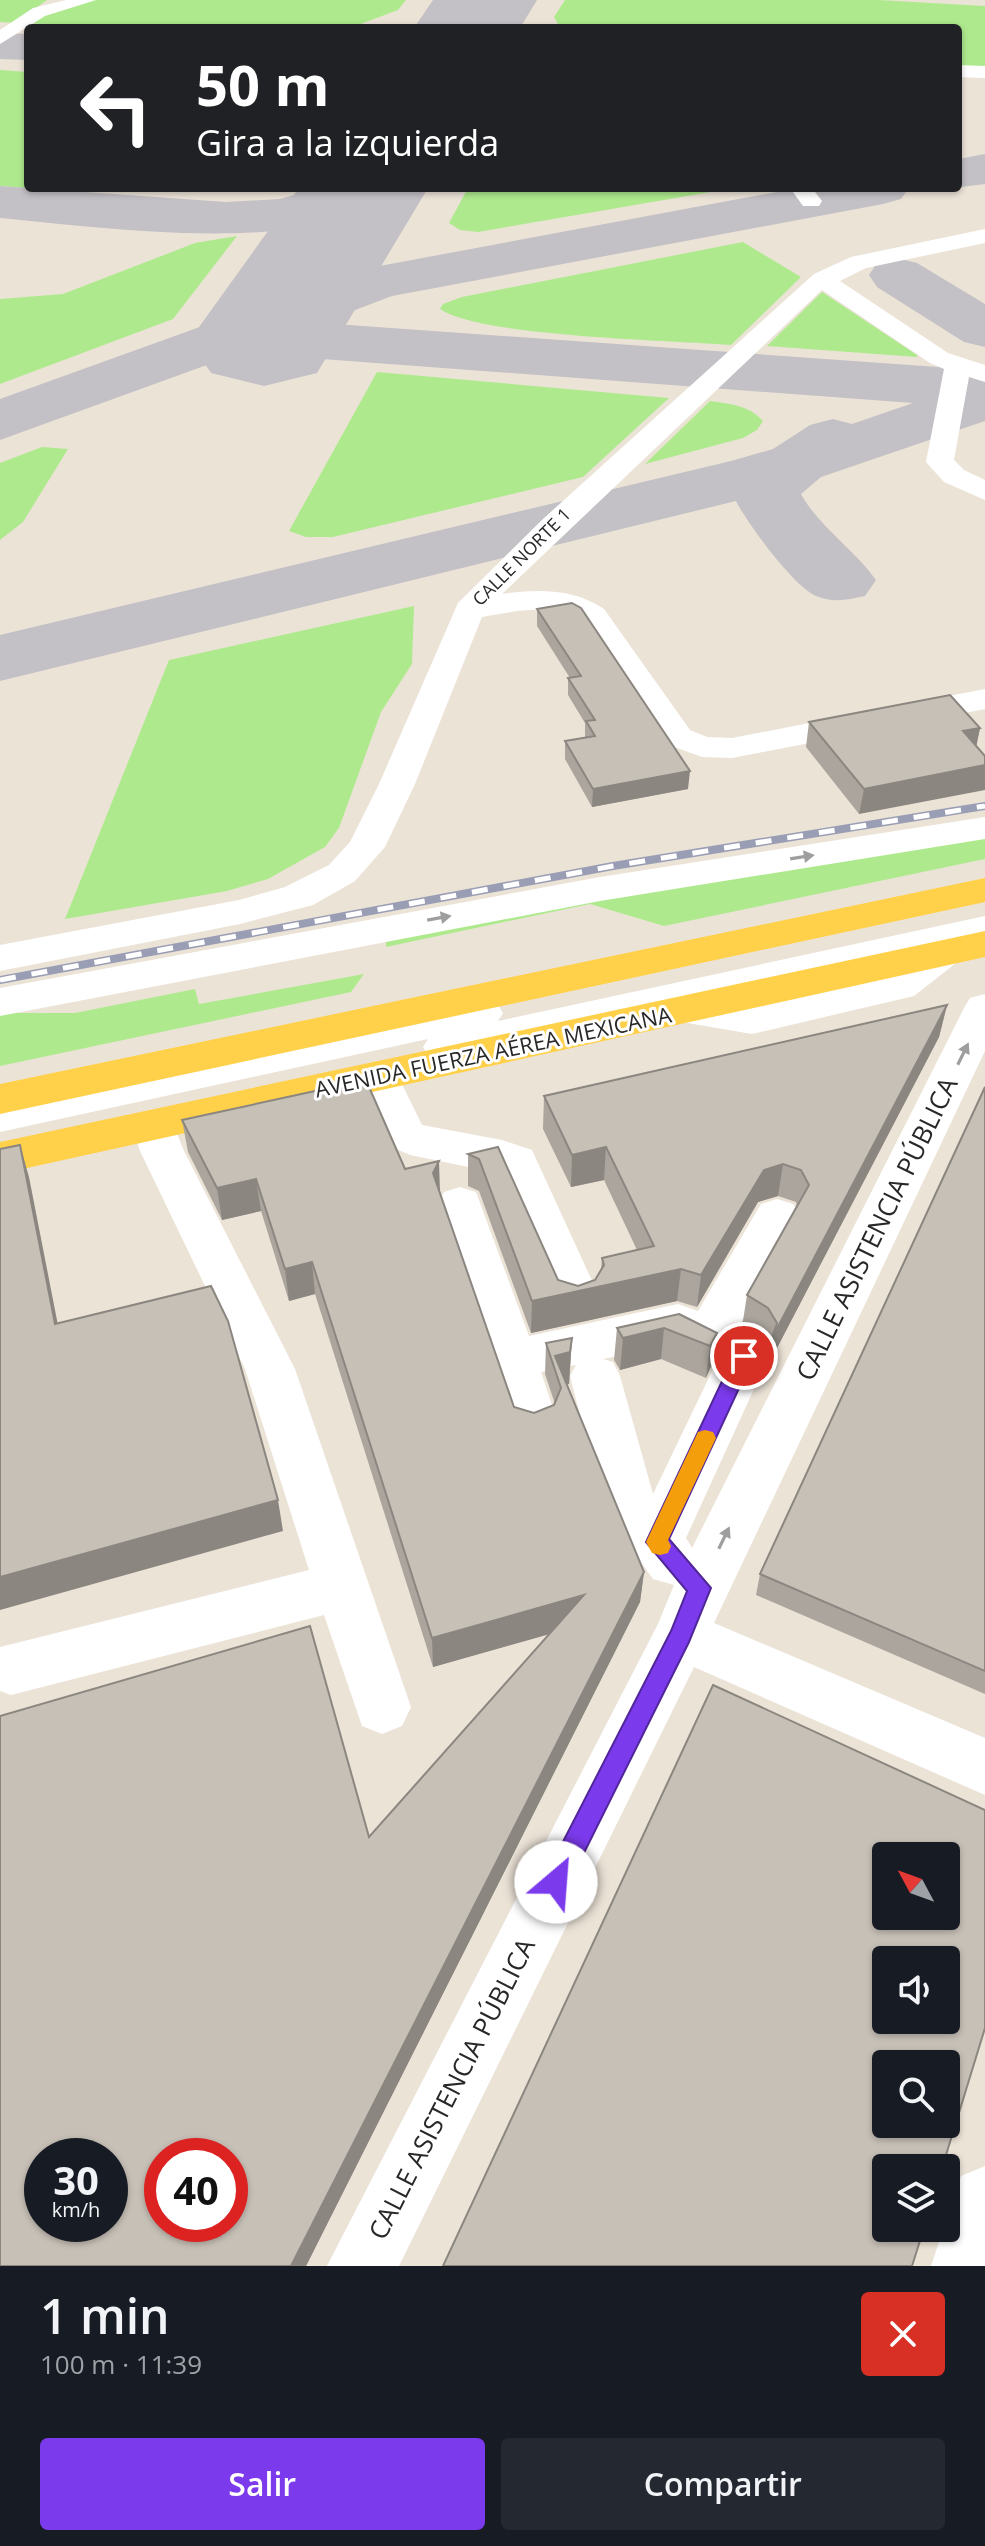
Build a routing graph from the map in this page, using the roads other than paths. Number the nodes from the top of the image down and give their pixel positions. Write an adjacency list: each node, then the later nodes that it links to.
1 (56, 0): 3 (street)
2 (87, 0): 3 (street)
3 (39, 12): 4 (street)
4 (0, 38)
5 (962, 71): 6 (street)
6 (985, 72)
7 (985, 236): 8 (street, CALLE NORTE 1)
8 (822, 279): 9 (street); 12 (street, CALLE NORTE 1)
9 (958, 366): 10 (street); 11 (street)
10 (985, 374)
11 (985, 491)
12 (469, 610): 13 (street); 20 (street, CALLE NORTE 1)
13 (985, 699)
14 (985, 828): 21 (street, one-way to 14)
15 (985, 890): 25 (main road)
16 (985, 905): 26 (street)
17 (985, 929): 28 (street)
18 (985, 944): 19 (main road)
19 (942, 954): 23 (street)
20 (0, 958)
21 (0, 1003)
22 (985, 1008): 39 (street, CALLE ASISTENCIA PÚBLICA, one-way to 22)
23 (685, 1010): 24 (main road, AVENIDA FUERZA AÉREA MEXICANA)
24 (378, 1077): 27 (main road, AVENIDA FUERZA AÉREA MEXICANA); 32 (street)
25 (0, 1099)
26 (0, 1116)
27 (154, 1125): 29 (main road, AVENIDA FUERZA AÉREA MEXICANA); 38 (street)
28 (0, 1143)
29 (0, 1158)
30 (460, 1204): 34 (street)
31 (777, 1216): 33 (street)
32 (575, 1296)
33 (709, 1335): 34 (street); 37 (street)
34 (512, 1359): 36 (street)
35 (595, 1376): 37 (street)
36 (532, 1420)
37 (662, 1532): 39 (street)
38 (342, 1586): 40 (street); 41 (street)
39 (690, 1612): 42 (street); 44 (street, CALLE ASISTENCIA PÚBLICA)
40 (11, 1669)
41 (382, 1707)
42 (985, 1767)
43 (985, 2200): 45 (street)
44 (362, 2266)
45 (966, 2266)

